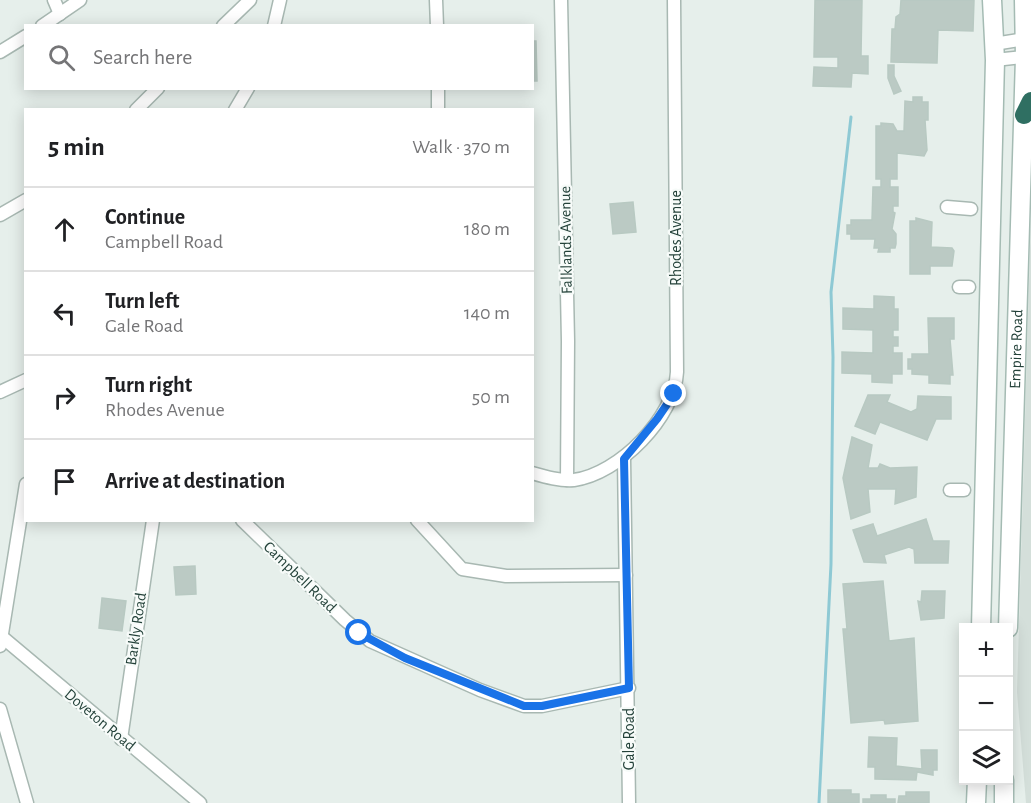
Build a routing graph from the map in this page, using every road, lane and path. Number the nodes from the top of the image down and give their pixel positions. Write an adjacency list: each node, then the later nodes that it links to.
1 (54, 0): 10 (street)
2 (81, 0): 10 (street)
3 (250, 0): 12 (street)
4 (280, 0): 13 (street)
5 (436, 0): 14 (street)
6 (561, 0): 35 (street, Falklands Avenue)
7 (674, 0): 33 (street, Rhodes Avenue)
8 (992, 0): 18 (main road, Empire Road)
9 (1024, 0): 15 (main road, Empire Road)
10 (60, 14): 11 (street)
11 (45, 24)
12 (225, 24)
13 (274, 24)
14 (437, 24)
15 (1028, 32): 18 (street); 19 (main road, Empire Road)
16 (24, 37): 17 (street)
17 (0, 52)
18 (994, 52): 19 (street); 43 (main road, Empire Road)
19 (1028, 56): 26 (main road, Empire Road)
20 (156, 90): 24 (street)
21 (247, 90): 23 (street)
22 (438, 90): 25 (street)
23 (238, 105)
24 (138, 108)
25 (438, 108)
26 (1027, 108): 44 (main road, Empire Road)
27 (24, 201): 30 (street)
28 (947, 207): 29 (street)
29 (971, 209)
30 (0, 215)
31 (24, 381): 32 (street)
32 (0, 392)
33 (624, 459): 35 (street); 42 (street, Gale Road)
34 (534, 474): 35 (street)
35 (567, 480)
36 (950, 490): 37 (street)
37 (964, 490)
38 (24, 497): 45 (street)
39 (153, 522): 48 (street, Barkly Road)
40 (244, 522): 46 (street, Campbell Road)
41 (419, 522): 42 (street)
42 (626, 574): 46 (street, Gale Road)
43 (981, 623)
44 (1008, 623)
45 (1, 641): 48 (street, Doveton Road)
46 (629, 688): 53 (street, Gale Road)
47 (0, 709): 51 (street)
48 (121, 739): 52 (street, Doveton Road)
49 (977, 785): 54 (main road)
50 (1004, 785): 55 (main road)
51 (27, 803)
52 (200, 803)
53 (629, 803)
54 (976, 803)
55 (1004, 803)

